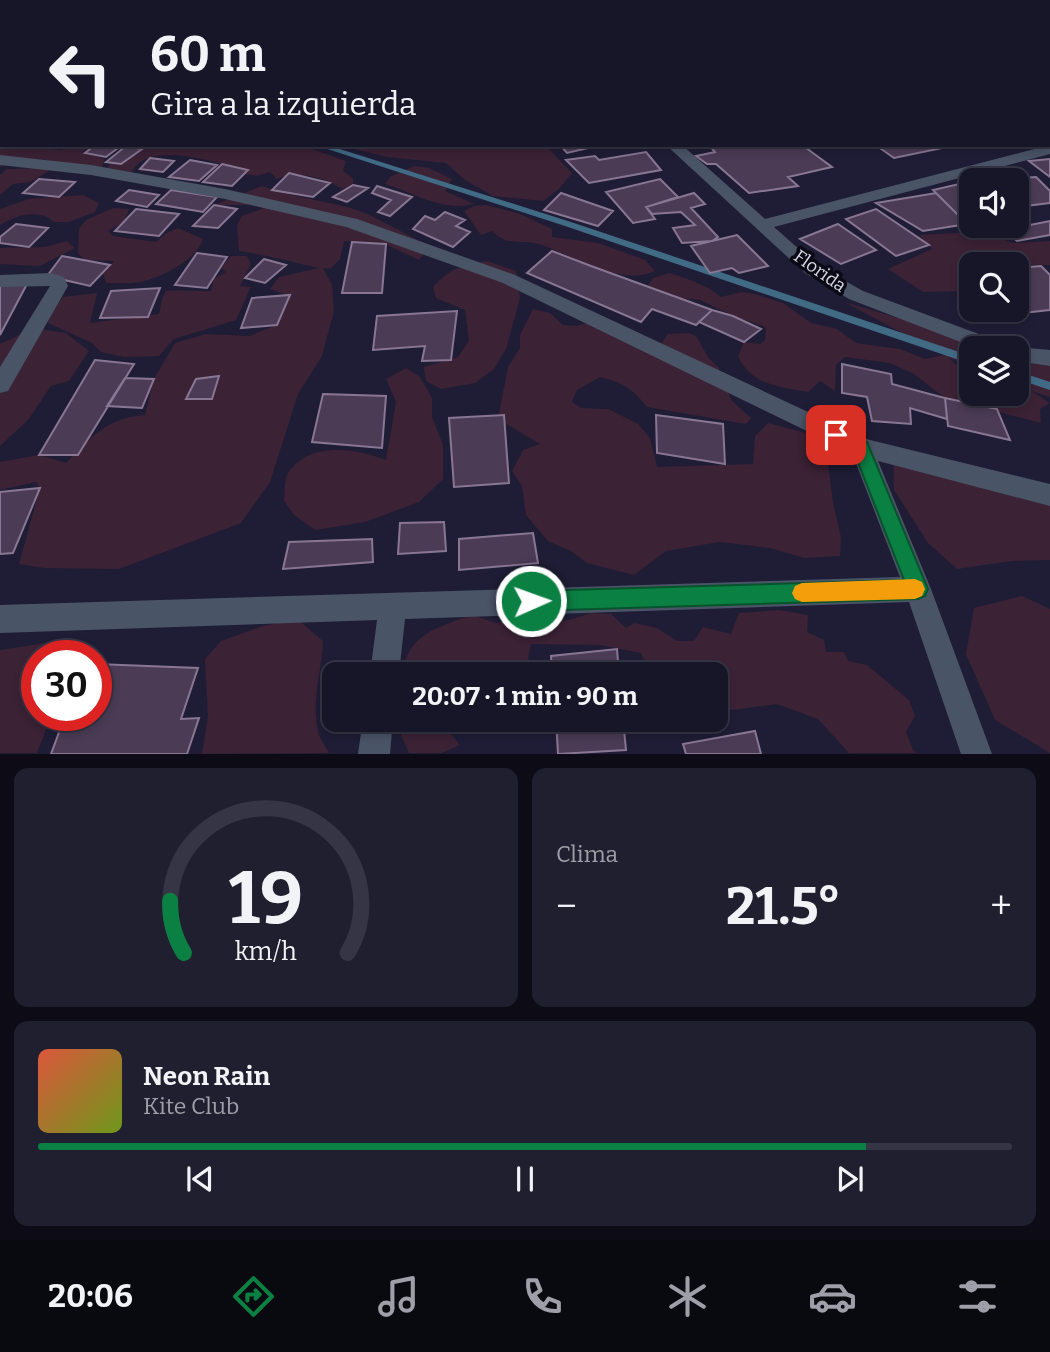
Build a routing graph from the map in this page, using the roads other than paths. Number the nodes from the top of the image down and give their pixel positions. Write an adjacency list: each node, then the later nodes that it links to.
1 (675, 147): 4 (street, Florida)
2 (1050, 149): 4 (street)
3 (0, 160): 10 (street)
4 (762, 225): 6 (street, Florida)
5 (0, 281): 9 (street)
6 (964, 336)
7 (1029, 355): 8 (street)
8 (1050, 358)
9 (0, 385)
10 (861, 447): 11 (street); 12 (street)
11 (1050, 495)
12 (918, 589): 13 (street); 18 (street)
13 (393, 605): 14 (street); 15 (street)
14 (0, 619)
15 (386, 662)
16 (377, 732): 17 (street)
17 (374, 754)
18 (977, 754)

